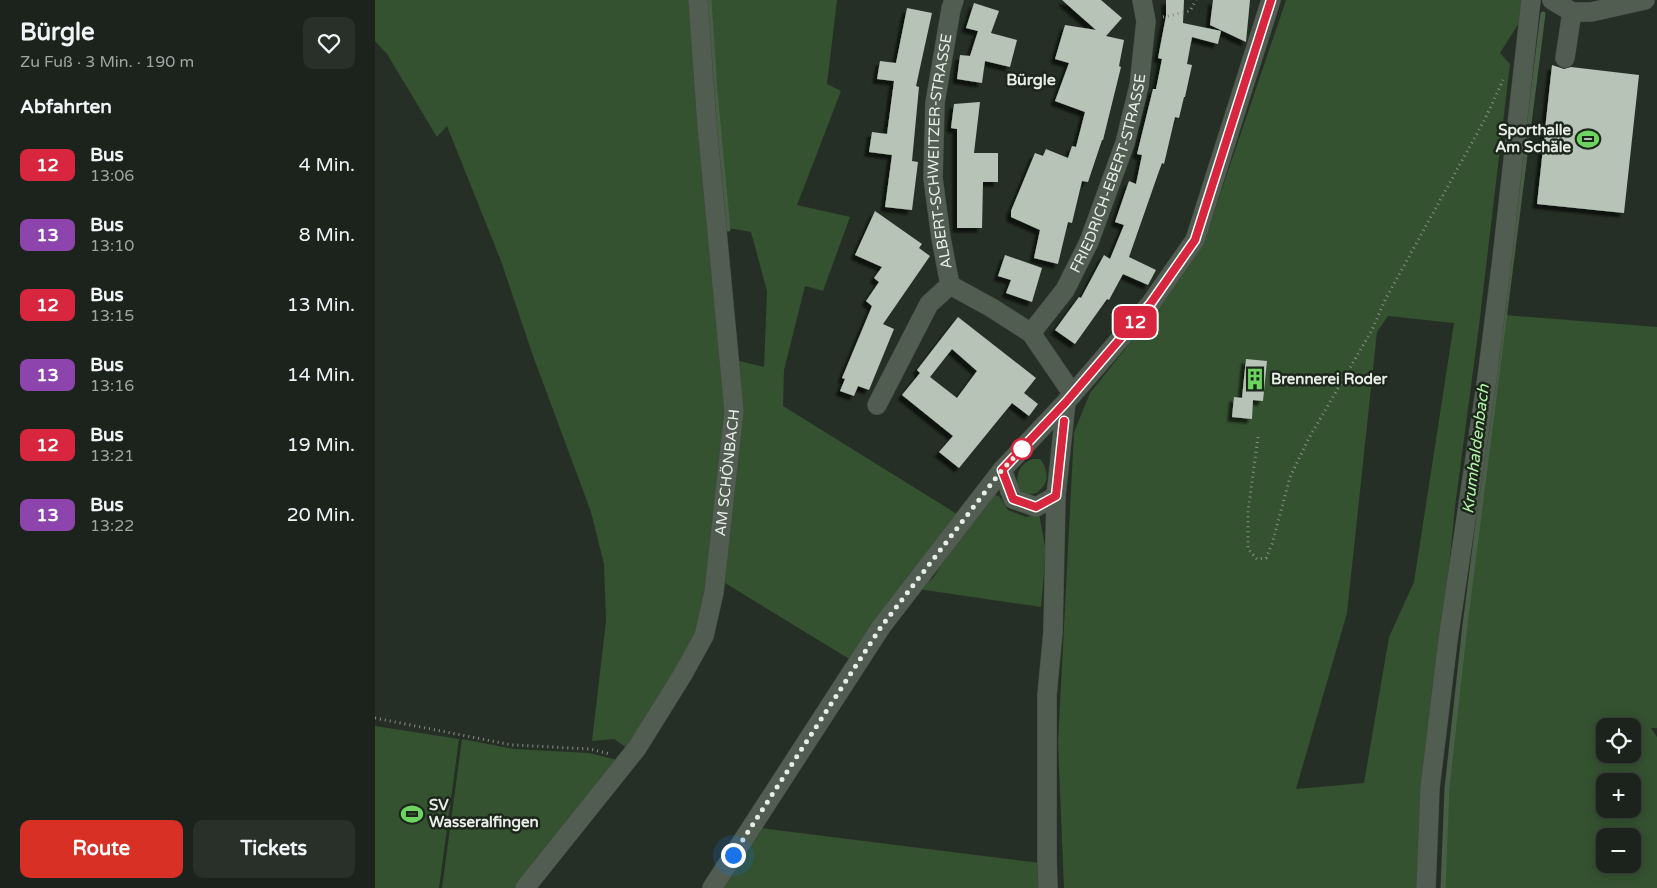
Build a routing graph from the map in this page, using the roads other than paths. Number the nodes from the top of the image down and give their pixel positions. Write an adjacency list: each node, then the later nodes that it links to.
1 (698, 0): 15 (street, AM SCHÖNBACH)
2 (953, 0): 9 (street, ALBERT-SCHWEITZER-STRASSE)
3 (1142, 0): 10 (street, FRIEDRICH-EBERT-STRASSE)
4 (1271, 0): 11 (street)
5 (1531, 0): 18 (street)
6 (1645, 0): 7 (street)
7 (1560, 4): 8 (street)
8 (1565, 58)
9 (950, 285): 10 (street, ALBERT-SCHWEITZER-STRASSE); 12 (street)
10 (1031, 333): 11 (street, ALBERT-SCHWEITZER-STRASSE)
11 (1069, 398): 13 (street); 14 (street)
12 (877, 405)
13 (1002, 470): 14 (street); 16 (street)
14 (1056, 496): 17 (street)
15 (525, 888)
16 (712, 888)
17 (1048, 888)
18 (1426, 888)

